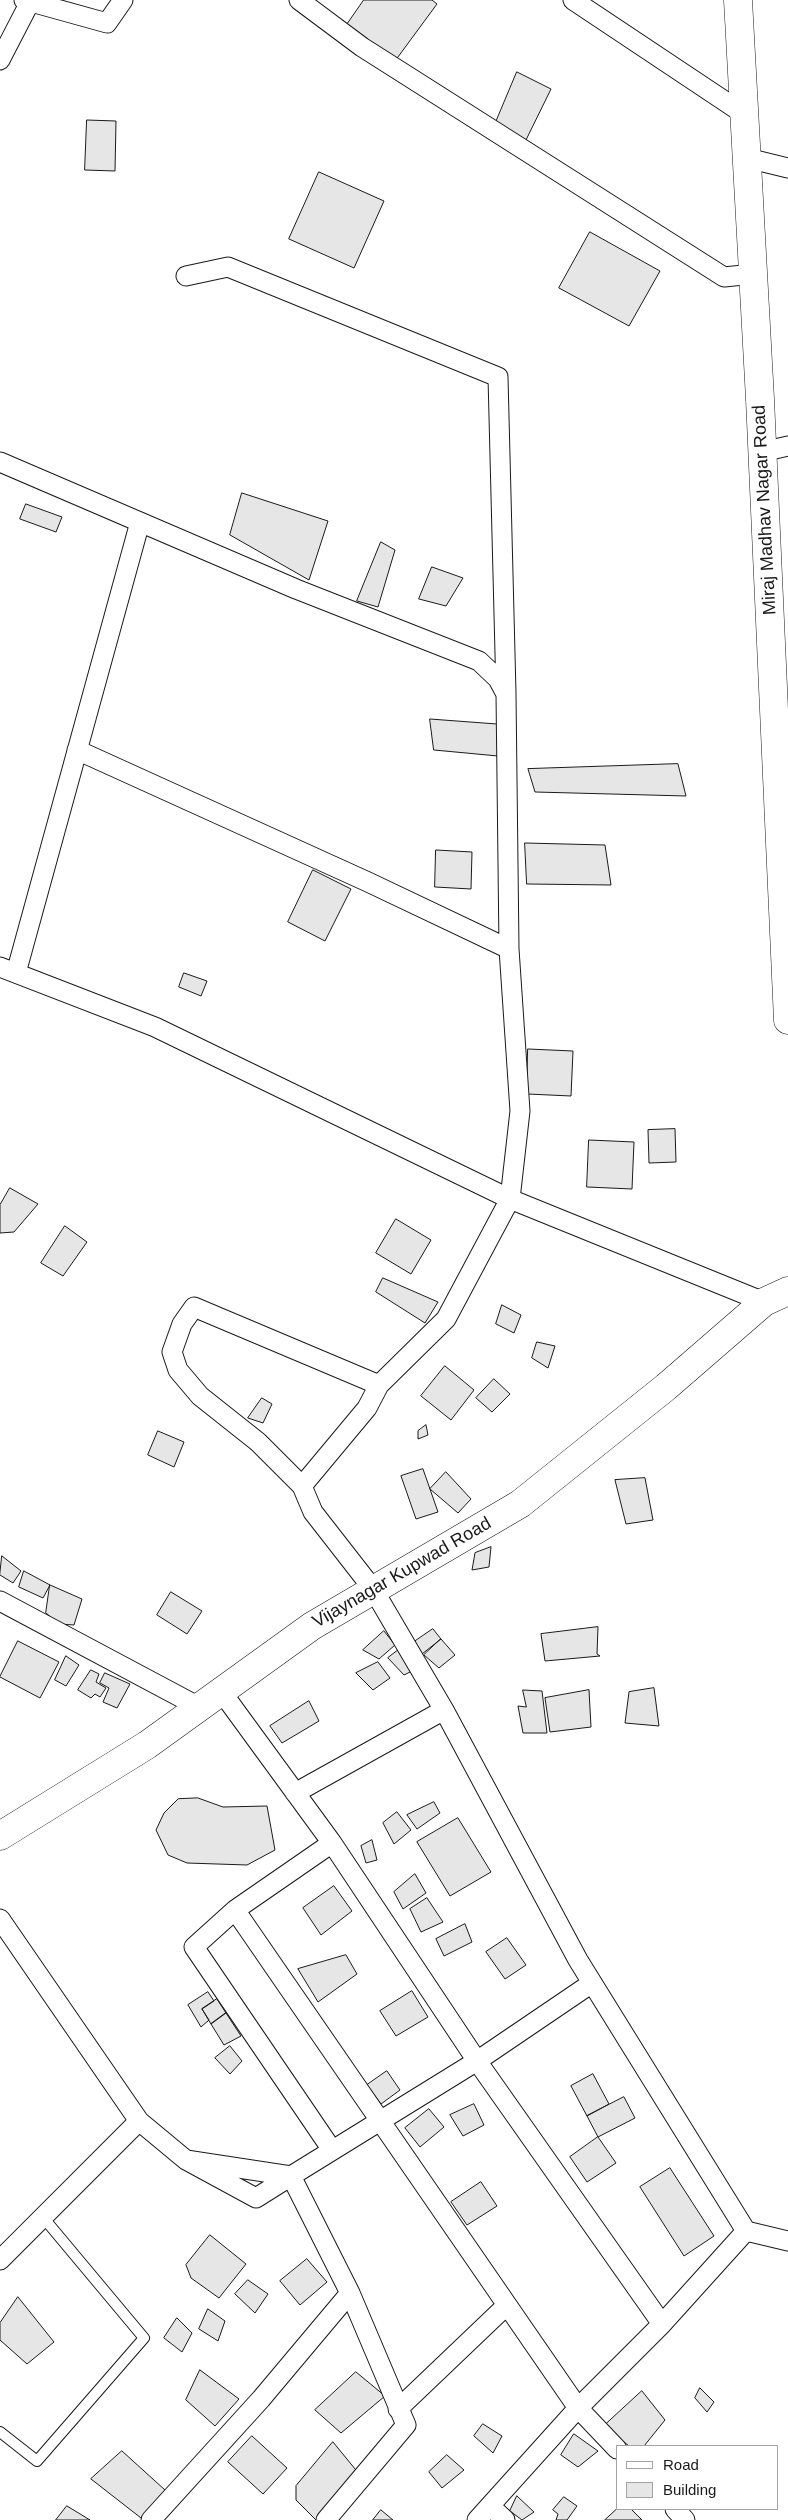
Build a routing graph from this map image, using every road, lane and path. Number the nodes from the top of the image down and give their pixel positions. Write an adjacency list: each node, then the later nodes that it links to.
1 (123, 0): 5 (street)
2 (299, 0): 10 (street)
3 (573, 0): 7 (street)
4 (738, 0): 7 (street, Miraj Madhav Nagar Road)
5 (27, 1): 6 (street)
6 (0, 60)
7 (744, 114): 8 (street, Miraj Madhav Nagar Road)
8 (747, 158): 9 (street); 10 (street, Miraj Madhav Nagar Road)
9 (788, 168)
10 (753, 274): 12 (street, Miraj Madhav Nagar Road)
11 (186, 276): 15 (street)
12 (775, 449): 19 (street, Miraj Madhav Nagar Road)
13 (0, 462): 14 (street)
14 (140, 522): 15 (street); 16 (street)
15 (506, 694): 17 (street)
16 (77, 750): 17 (street); 18 (street)
17 (509, 949): 20 (street)
18 (8, 970): 20 (street)
19 (788, 1020)
20 (510, 1199): 21 (street); 22 (street)
21 (776, 1296): 24 (street, Vijaynagar Kupwad Road)
22 (379, 1385): 23 (street); 23 (street)
23 (302, 1486): 24 (street)
24 (372, 1589): 26 (street, Vijaynagar Kupwad Road); 28 (street)
25 (0, 1601): 27 (street)
26 (221, 1691): 27 (street, Vijaynagar Kupwad Road); 29 (street)
27 (199, 1707): 30 (street, Vijaynagar Kupwad Road)
28 (444, 1710): 29 (street); 34 (street)
29 (295, 1793): 31 (street)
30 (0, 1836)
31 (332, 1843): 32 (street); 35 (street)
32 (235, 1910): 37 (street); 38 (street)
33 (0, 1919): 36 (street)
34 (592, 1984): 35 (street); 42 (street)
35 (477, 2061): 37 (street); 47 (street)
36 (139, 2121): 39 (street); 41 (street)
37 (379, 2123): 38 (street); 46 (street)
38 (332, 2150): 40 (street)
39 (186, 2160): 40 (street); 40 (street)
40 (292, 2176): 45 (street)
41 (42, 2216): 44 (street); 50 (lane)
42 (746, 2231): 43 (street); 47 (street)
43 (788, 2241)
44 (0, 2260)
45 (350, 2293): 49 (street); 54 (street)
46 (507, 2305): 48 (street); 49 (street)
47 (662, 2324): 48 (street)
48 (578, 2408): 51 (street); 52 (street)
49 (398, 2409): 55 (street)
50 (0, 2432)
51 (616, 2448)
52 (490, 2506): 56 (street); 57 (street)
53 (676, 2510): 58 (street)
54 (151, 2520)
55 (326, 2520)
56 (477, 2520)
57 (505, 2520)
58 (686, 2520)

